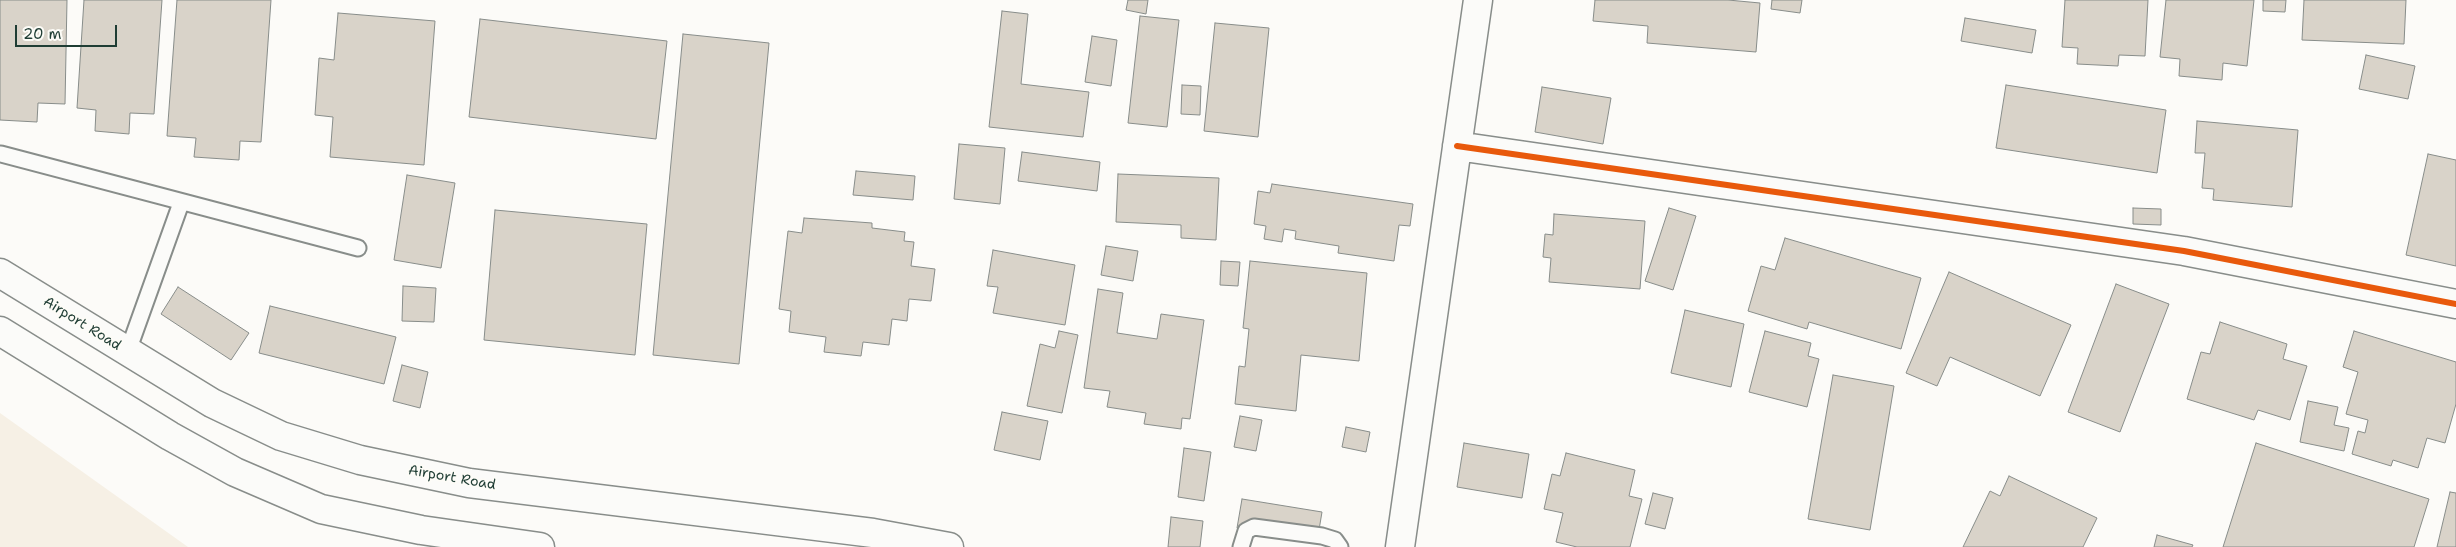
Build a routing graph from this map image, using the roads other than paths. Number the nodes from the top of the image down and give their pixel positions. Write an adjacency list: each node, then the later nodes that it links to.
1 (1478, 0): 2 (main road)
2 (1457, 146): 7 (main road); 14 (main road)
3 (1, 154): 4 (lane)
4 (182, 203): 5 (lane); 9 (lane)
5 (358, 248)
6 (0, 273): 9 (main road, Airport Road)
7 (2456, 304)
8 (0, 331): 10 (main road)
9 (128, 352): 11 (main road, Airport Road)
10 (540, 547)
11 (949, 547)
12 (1241, 547): 13 (lane)
13 (1340, 547)
14 (1400, 547)

